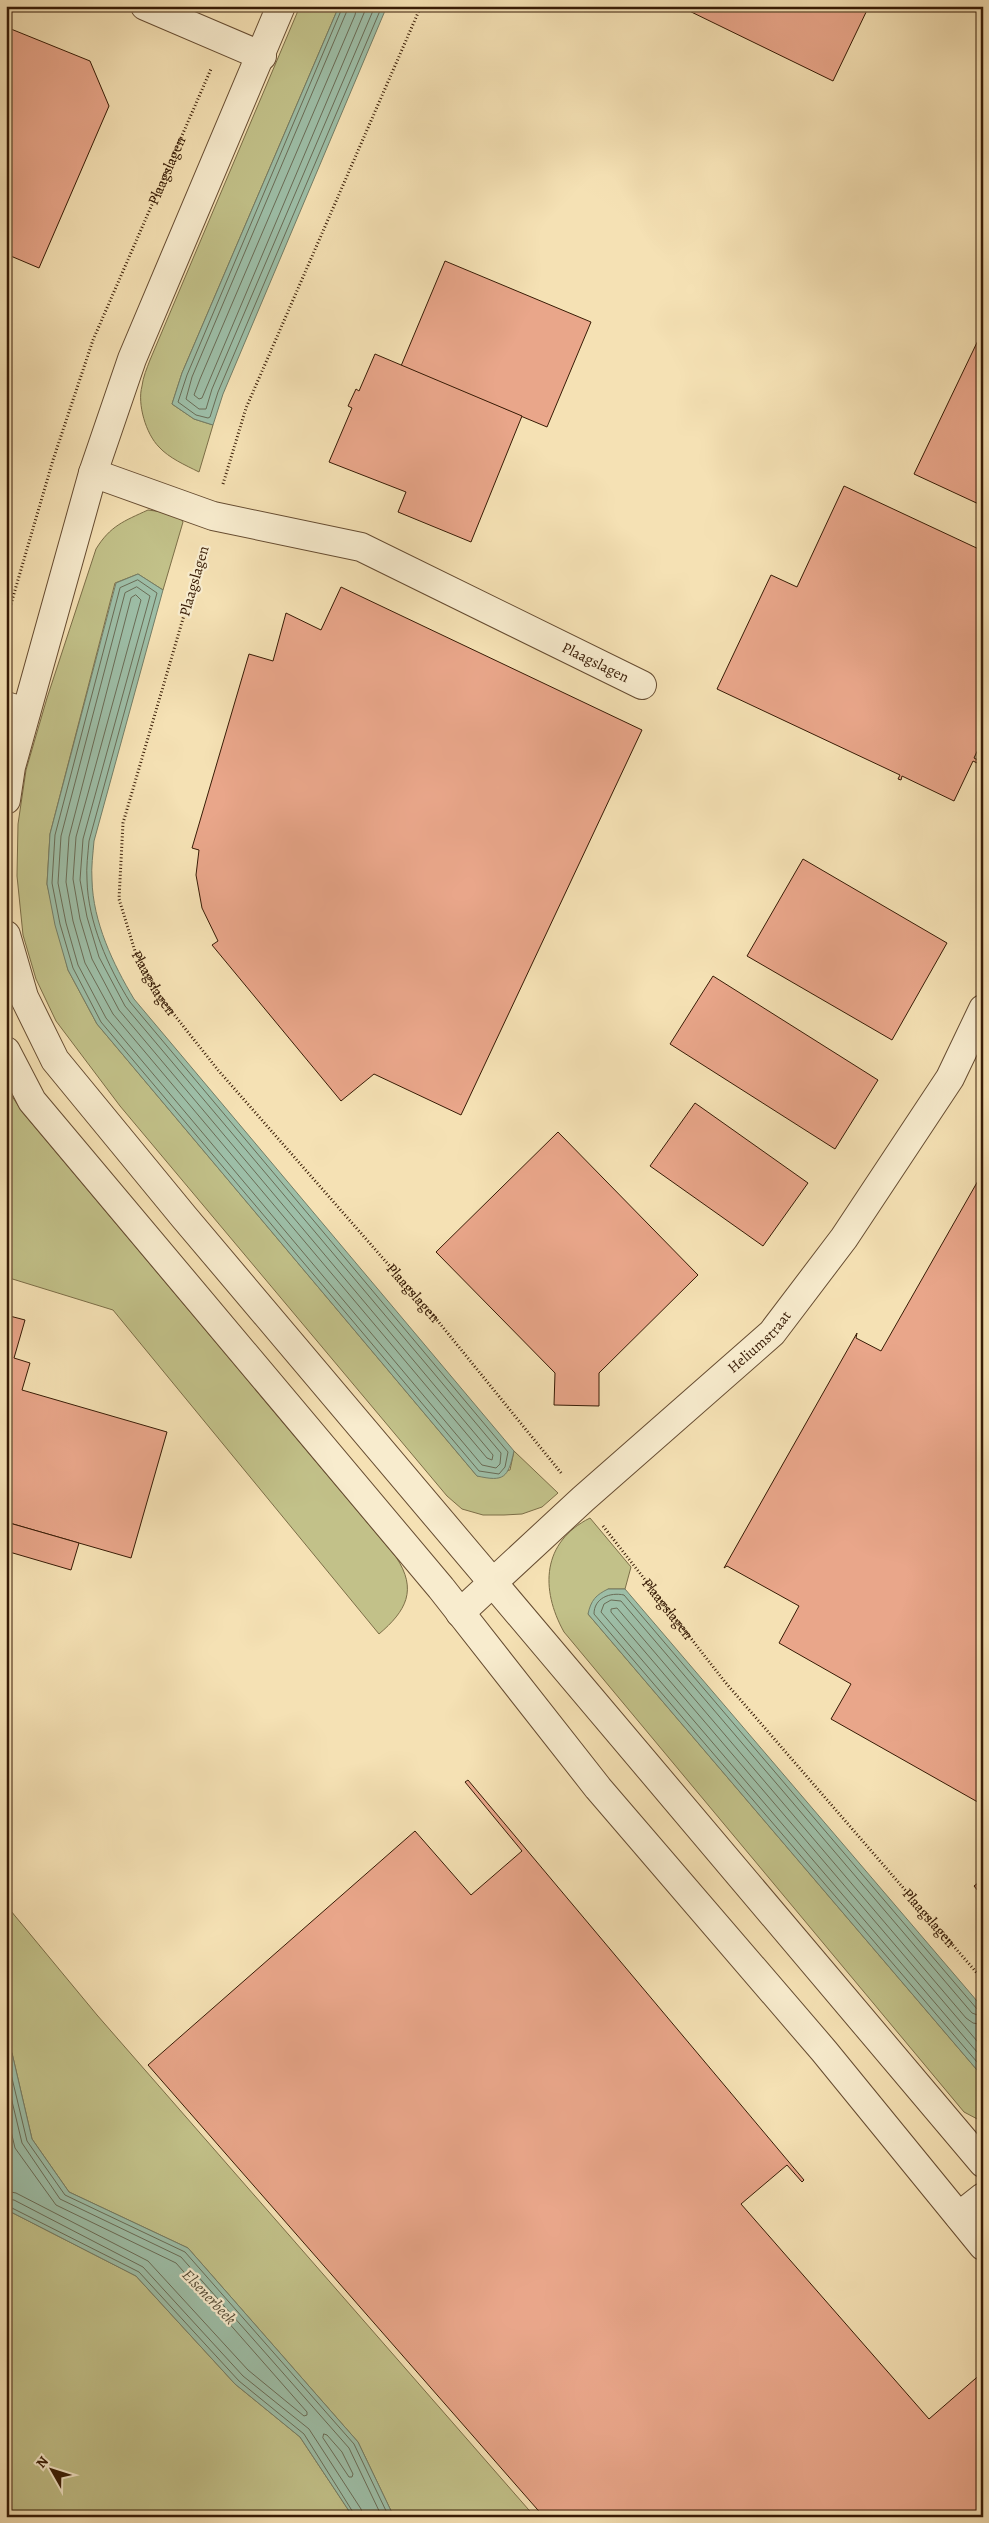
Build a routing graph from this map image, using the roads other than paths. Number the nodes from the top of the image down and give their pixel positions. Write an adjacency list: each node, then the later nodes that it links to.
1 (145, 6): 3 (street)
2 (281, 6): 3 (street)
3 (262, 56): 4 (street)
4 (93, 473): 5 (street, Plaagslagen); 6 (street)
5 (642, 684)
6 (16, 709): 7 (street)
7 (9, 773): 8 (street)
8 (6, 800)
9 (6, 936): 12 (street)
10 (983, 1009): 12 (street, Heliumstraat)
11 (6, 1051): 13 (street)
12 (495, 1583): 13 (street, Heliumstraat); 14 (street)
13 (460, 1613): 16 (street)
14 (983, 2163)
15 (983, 2197): 16 (street)
16 (959, 2216): 17 (street)
17 (983, 2246)

